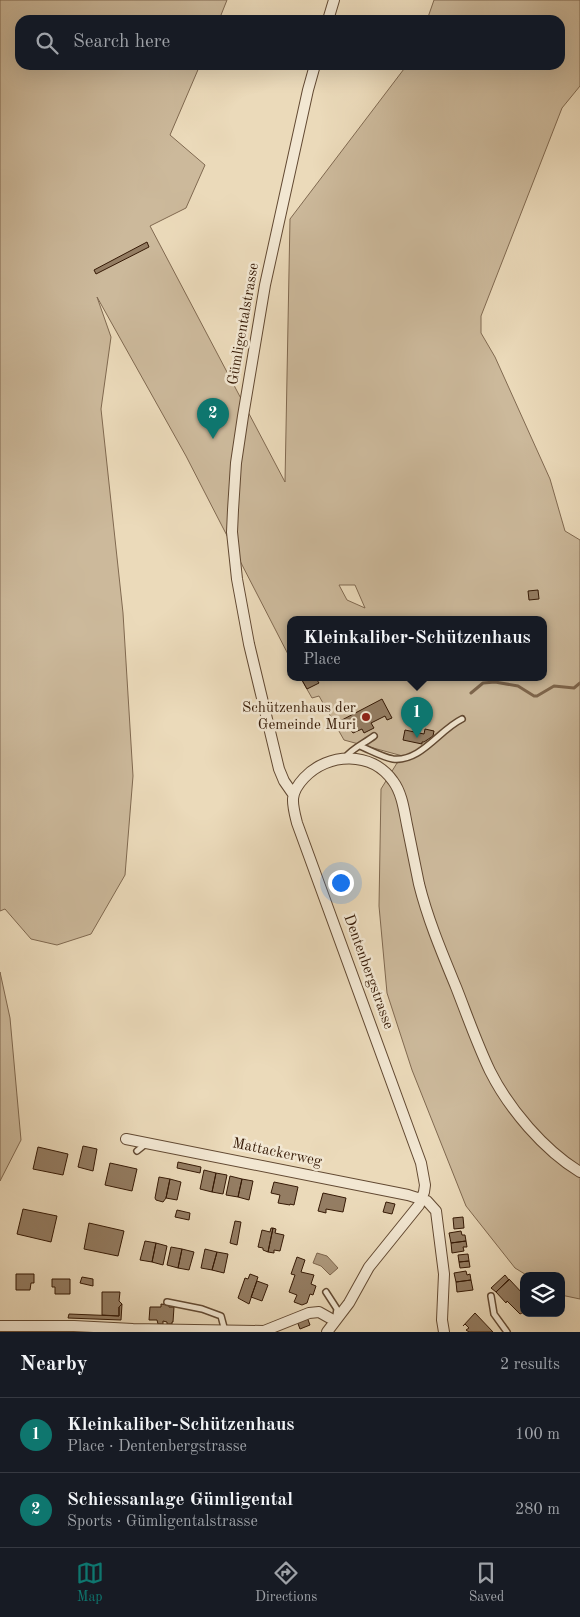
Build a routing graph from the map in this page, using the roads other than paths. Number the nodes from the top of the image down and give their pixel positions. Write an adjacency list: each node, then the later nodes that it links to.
1 (334, 0): 2 (street)
2 (330, 15)
3 (314, 70): 8 (street, Gümligentalstrasse)
4 (462, 719): 6 (lane)
5 (374, 736): 6 (lane)
6 (360, 746): 7 (lane)
7 (345, 758): 8 (street); 12 (street)
8 (293, 794): 13 (street, Dentenbergstrasse)
9 (126, 1138): 10 (street, Mattackerweg)
10 (148, 1142): 11 (lane); 13 (street, Mattackerweg)
11 (137, 1151)
12 (580, 1172)
13 (421, 1199): 17 (street, Dentenbergstrasse); 21 (street)
14 (326, 1292): 17 (lane)
15 (491, 1296): 22 (lane)
16 (167, 1302): 19 (lane)
17 (335, 1321): 19 (street); 20 (street, Dentenbergstrasse)
18 (0, 1326): 19 (street)
19 (225, 1331)
20 (327, 1332)
21 (444, 1332)
22 (507, 1332)

